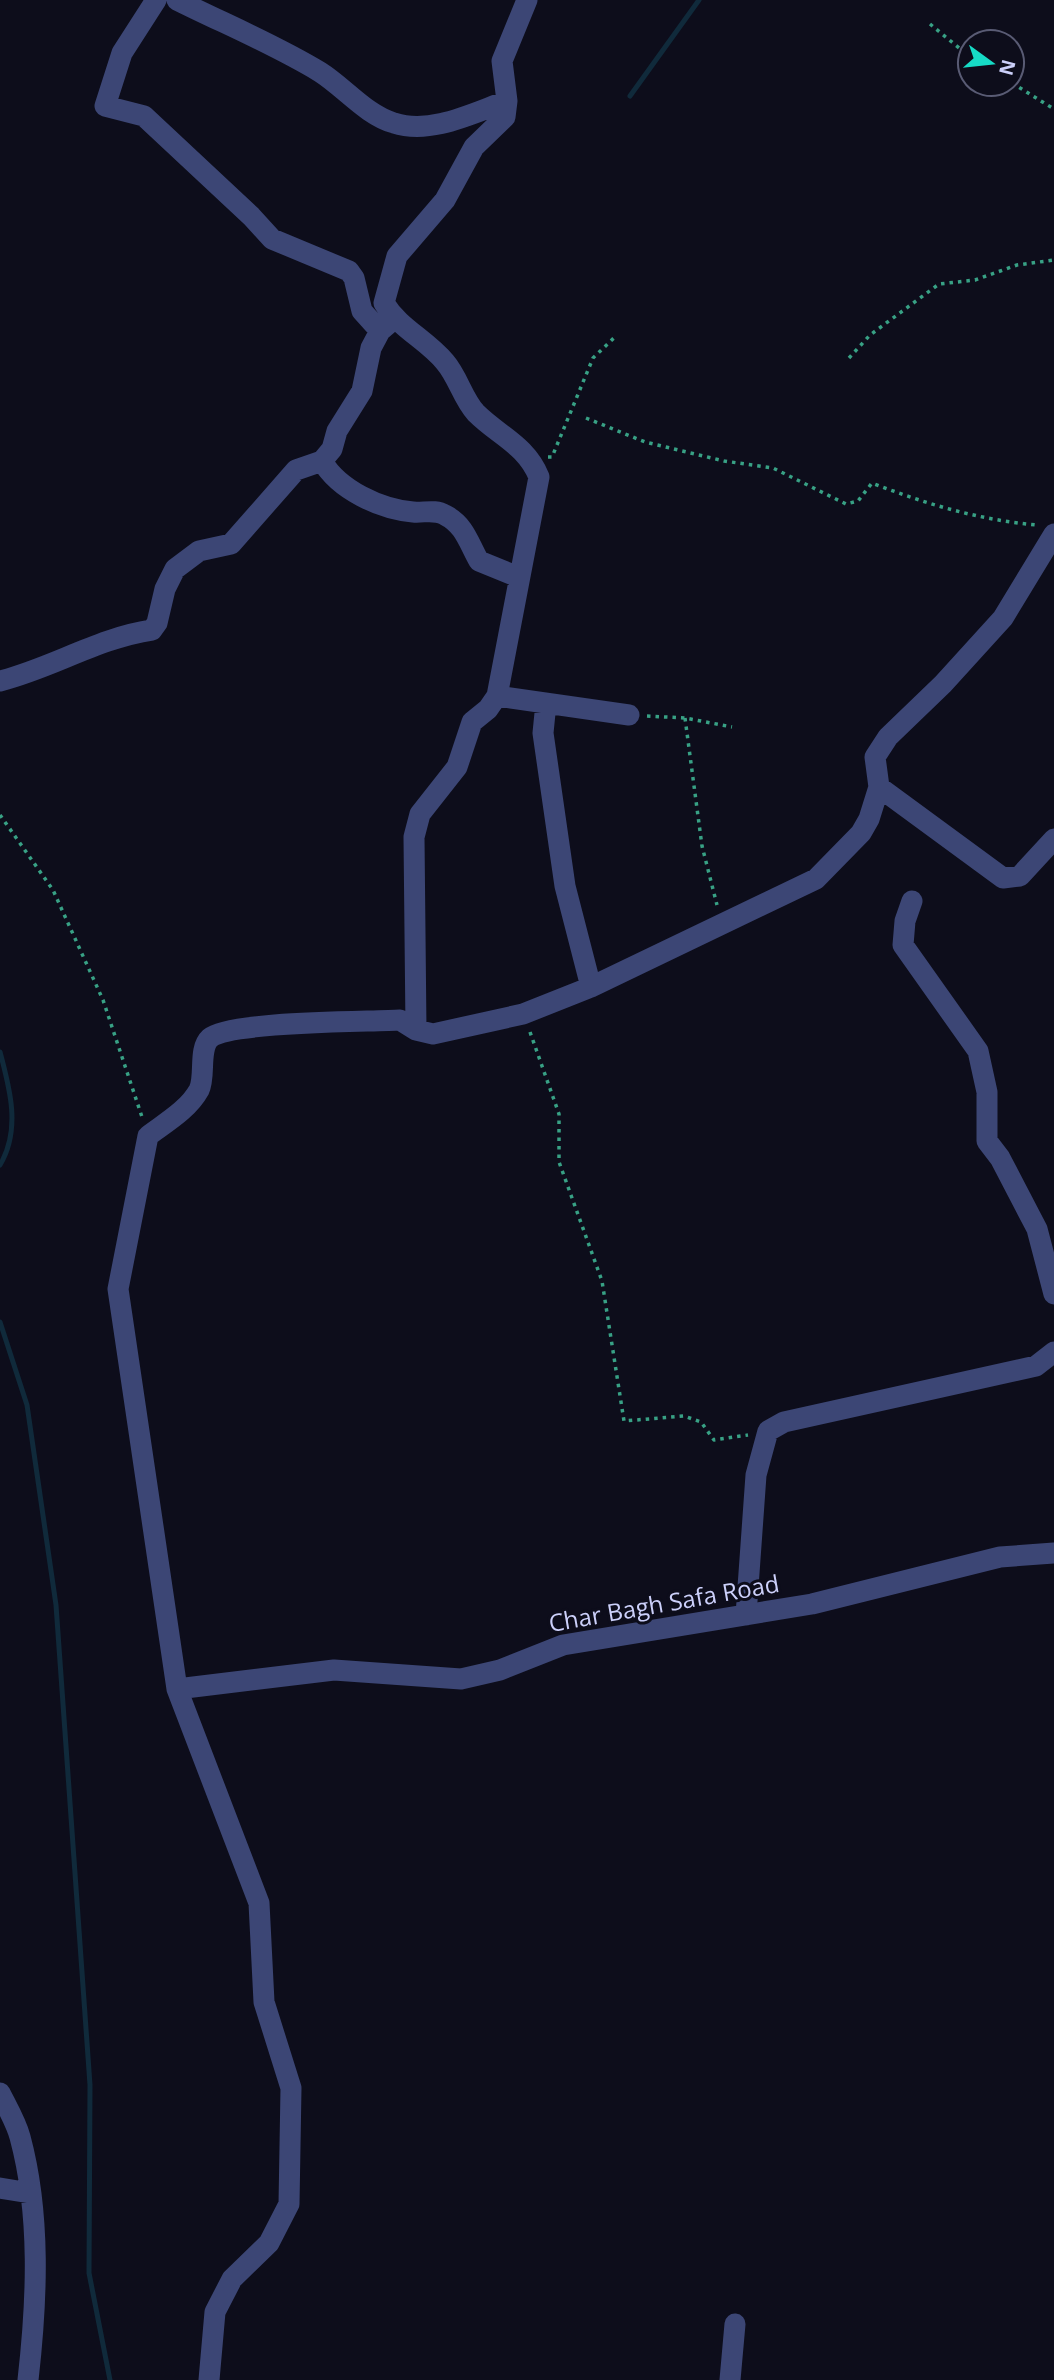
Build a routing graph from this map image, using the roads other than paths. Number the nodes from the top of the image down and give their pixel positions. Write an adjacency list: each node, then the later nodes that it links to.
1 (156, 0): 5 (street)
2 (177, 0): 4 (street)
3 (527, 0): 4 (street)
4 (507, 101): 5 (street)
5 (387, 325): 6 (street); 8 (street)
6 (323, 461): 8 (street); 9 (street)
7 (1048, 530): 13 (street)
8 (518, 577): 10 (street)
9 (0, 681)
10 (497, 696): 11 (street); 17 (street)
11 (546, 703): 12 (street); 16 (street)
12 (629, 715)
13 (879, 787): 14 (street); 16 (street)
14 (1054, 839)
15 (912, 901): 18 (street)
16 (592, 987): 17 (street)
17 (416, 1030): 22 (street)
18 (1054, 1294)
19 (1054, 1352): 21 (street)
20 (1054, 1553): 21 (street, Char Bagh Safa Road)
21 (746, 1615): 22 (street, Char Bagh Safa Road)
22 (177, 1689): 28 (street)
23 (0, 2093): 25 (street)
24 (0, 2188): 25 (street)
25 (30, 2193): 27 (street)
26 (735, 2324): 29 (street)
27 (28, 2380)
28 (209, 2380)
29 (730, 2380)

